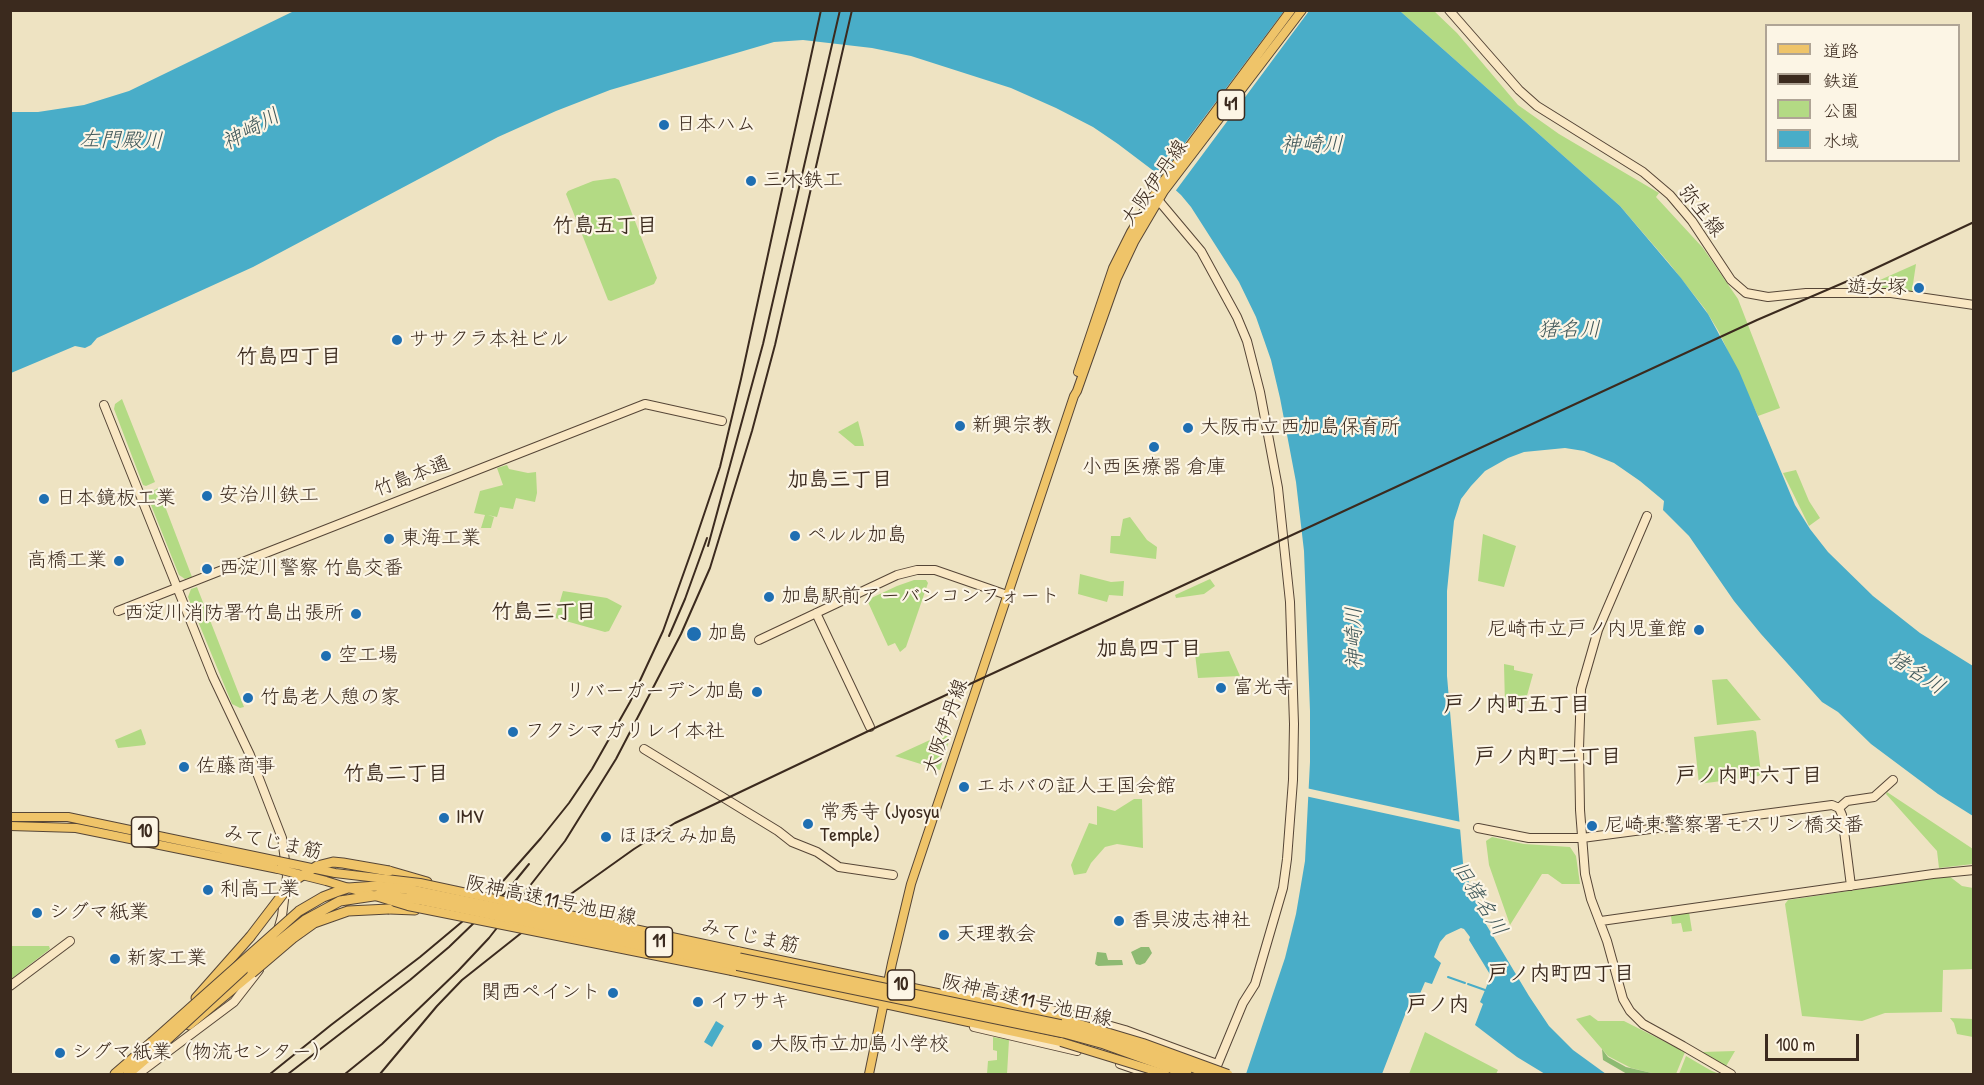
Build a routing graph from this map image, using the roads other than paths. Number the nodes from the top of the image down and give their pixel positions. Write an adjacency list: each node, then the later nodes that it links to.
1 (1291, 10): 4 (main road, 大阪伊丹線 / 41)
2 (1302, 10): 4 (main road, 大阪伊丹線 / 41)
3 (1449, 10): 5 (street, 弥生線)
4 (1158, 197): 10 (main road, 大阪伊丹線 / 41); 38 (street)
5 (1974, 305)
6 (104, 405): 9 (street)
7 (722, 421): 9 (street, 竹島本通)
8 (1647, 516): 21 (street)
9 (178, 588): 11 (street, 竹島本通); 42 (street)
10 (1006, 595): 12 (street); 30 (main road, 大阪伊丹線 / 41)
11 (118, 611)
12 (816, 613): 13 (street); 14 (street)
13 (759, 640)
14 (870, 727)
15 (644, 749): 24 (street)
16 (1893, 780): 17 (street)
17 (1839, 808): 21 (street); 25 (street)
18 (10, 816): 22 (main road, みてじま筋 / 10)
19 (10, 826): 22 (main road, みてじま筋 / 10)
20 (1478, 828): 21 (street)
21 (1582, 838): 28 (street)
22 (278, 865): 26 (main road, みてじま筋 / 10, bridge); 27 (main road, みてじま筋 / 10, bridge)
23 (1974, 870): 25 (street)
24 (894, 875)
25 (1851, 886): 28 (street)
26 (466, 894): 30 (main road, みてじま筋 / 10, bridge); 35 (highway, 11, bridge)
27 (438, 911): 33 (main road, みてじま筋 / 10, bridge); 37 (highway, bridge)
28 (1601, 921): 49 (street)
29 (70, 941): 31 (street)
30 (888, 982): 32 (main road, みてじま筋 / 10); 33 (main road, 大阪伊丹線 / 41)
31 (10, 986)
32 (941, 993): 36 (street); 48 (main road, みてじま筋 / 10, bridge)
33 (884, 1004): 34 (main road, みてじま筋 / 10); 43 (main road, 大阪伊丹線 / 41)
34 (938, 1015): 39 (street); 45 (main road, みてじま筋 / 10, bridge)
35 (178, 1018): 40 (highway, 阪神高速11号池田線 / 11, bridge); 47 (highway, 阪神高速11号池田線 / 11, bridge)
36 (1125, 1030): 38 (street); 39 (street)
37 (157, 1049): 41 (highway, 阪神高速11号池田線 / 11); 46 (highway, 阪神高速11号池田線 / 11, bridge)
38 (1217, 1064): 47 (street)
39 (1125, 1066): 44 (street)
40 (115, 1074)
41 (128, 1074)
42 (138, 1074)
43 (869, 1074)
44 (1149, 1074)
45 (1165, 1074)
46 (1187, 1074)
47 (1212, 1074)
48 (1228, 1074)
49 (1731, 1074)

